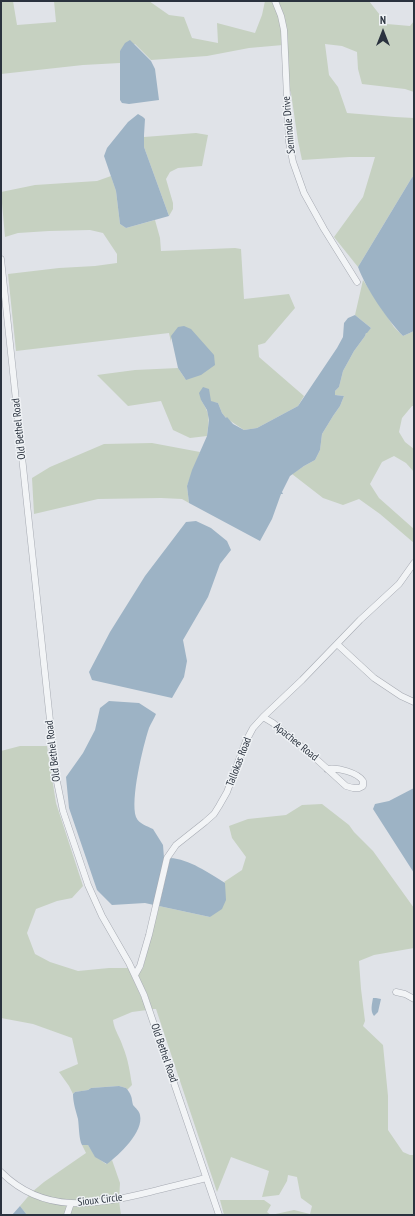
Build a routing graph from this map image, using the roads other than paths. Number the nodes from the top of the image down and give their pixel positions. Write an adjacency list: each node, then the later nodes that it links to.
1 (275, 1): 3 (street, Seminole Drive)
2 (1, 259): 9 (street, Old Bethel Road)
3 (357, 282)
4 (414, 563): 5 (street, Tallokas Road)
5 (337, 644): 6 (street); 7 (street, Tallokas Road)
6 (414, 702)
7 (263, 717): 8 (street, Apachee Road); 9 (street, Tallokas Road)
8 (327, 769): 8 (street, Apachee Road)
9 (135, 975): 13 (street, Old Bethel Road)
10 (396, 992): 11 (street)
11 (414, 999)
12 (1, 1172): 14 (street, Sioux Circle)
13 (206, 1178): 14 (street, Sioux Circle); 16 (street, Old Bethel Road)
14 (70, 1203): 15 (street)
15 (67, 1215)
16 (219, 1215)

